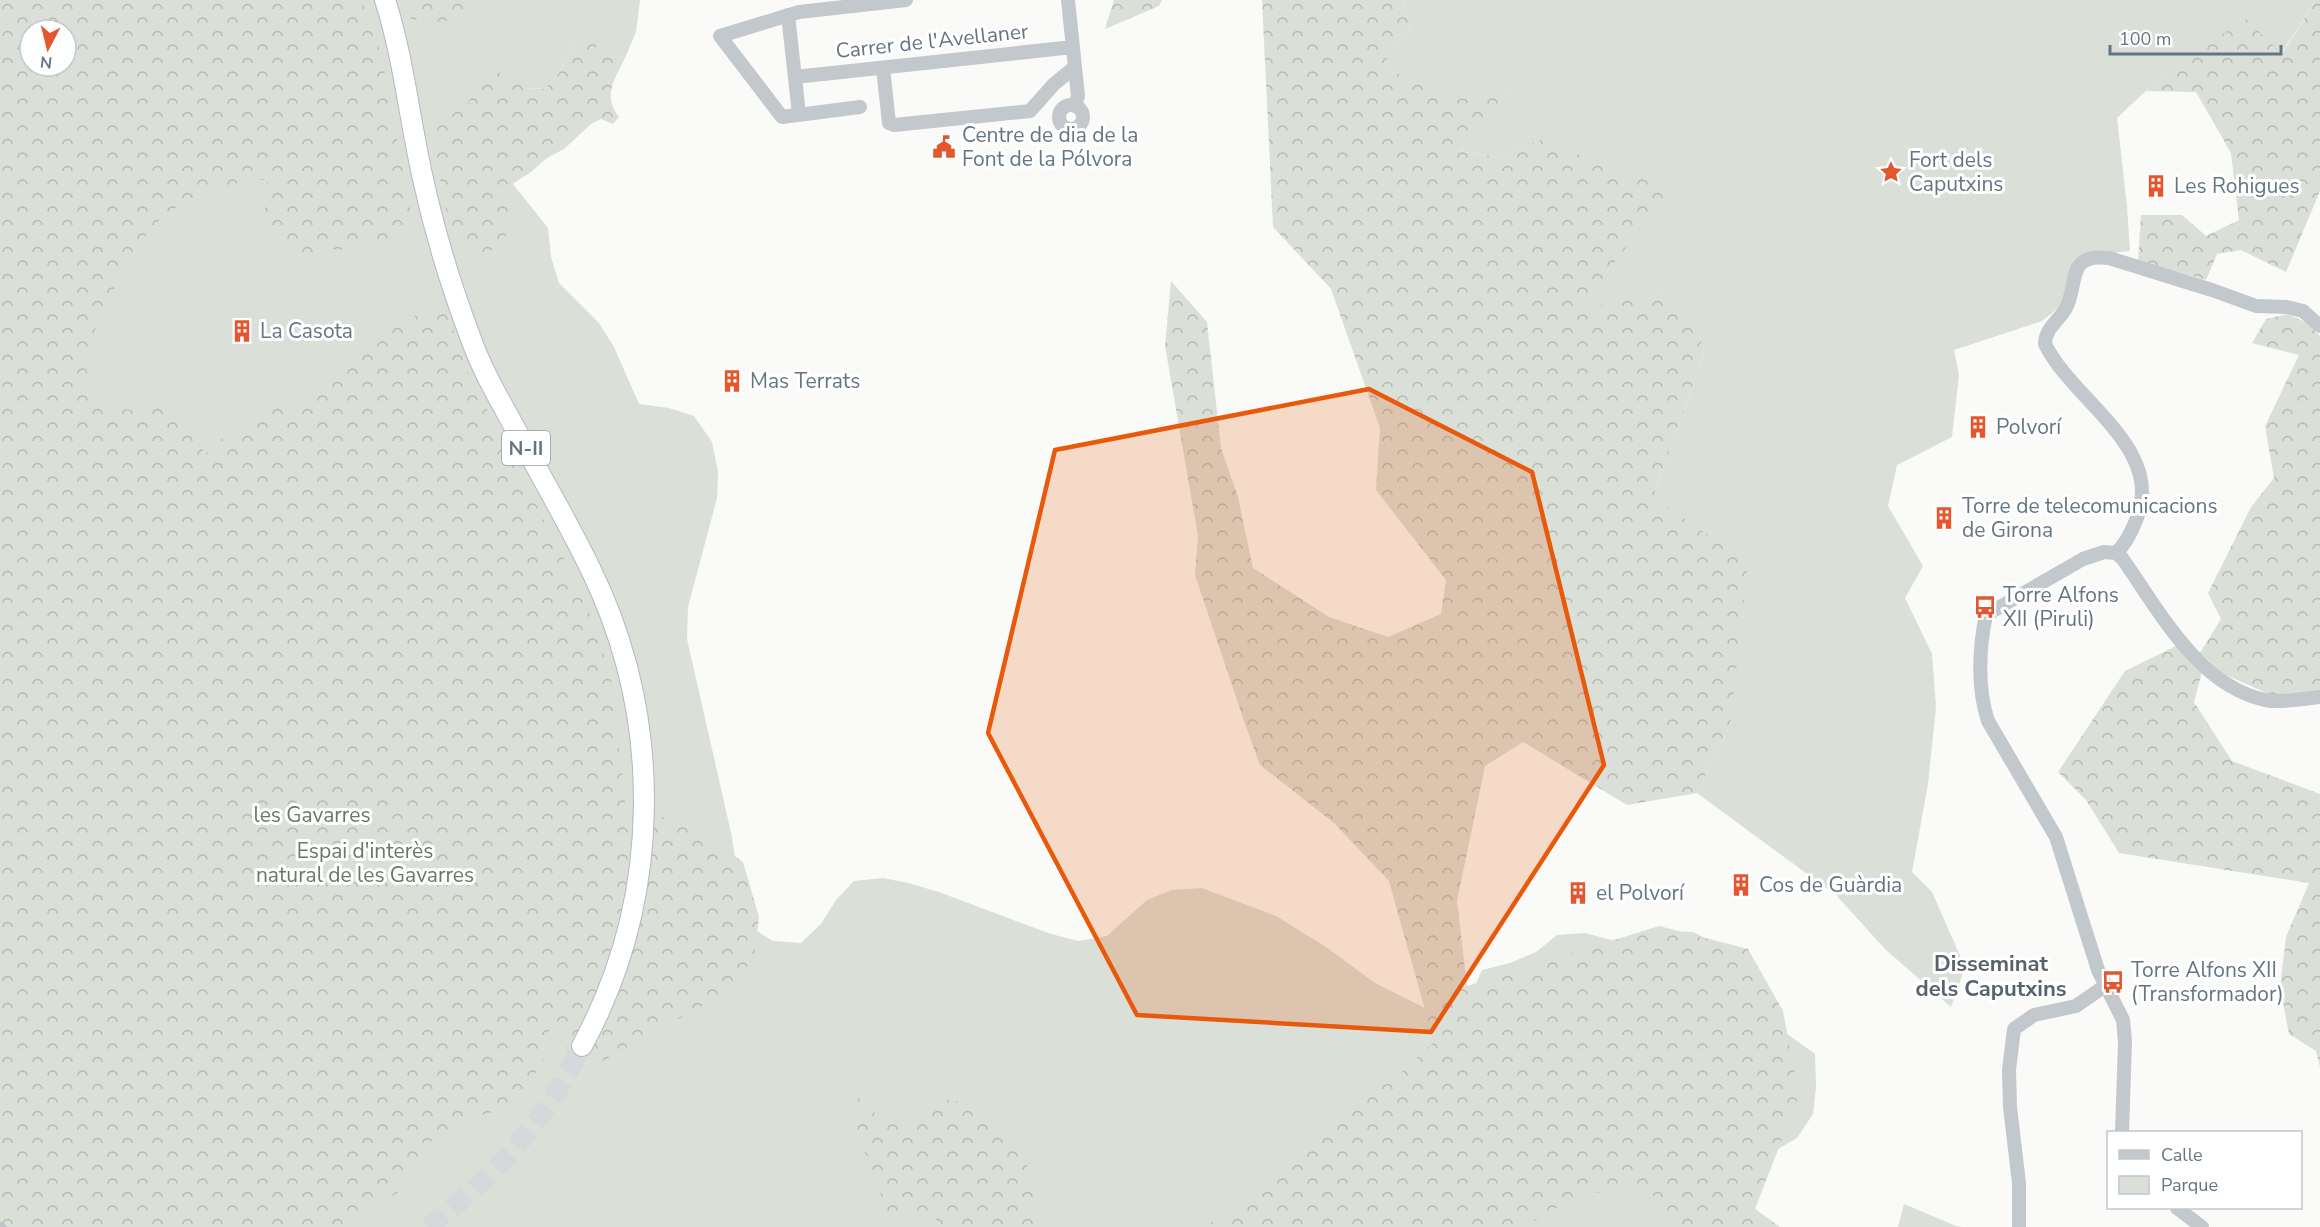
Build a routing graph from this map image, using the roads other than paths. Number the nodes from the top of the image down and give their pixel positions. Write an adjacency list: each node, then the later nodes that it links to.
1 (385, 0): 16 (highway, N-II)
2 (906, 0): 4 (street)
3 (1068, 0): 5 (street)
4 (788, 15): 8 (street); 11 (street)
5 (1073, 47): 6 (street); 7 (street, Carrer de l'Avellaner)
6 (1075, 66): 7 (street); 9 (street)
7 (883, 68): 8 (street, Carrer de l'Avellaner)
8 (795, 77): 11 (street)
9 (1076, 106)
10 (860, 107): 11 (street)
11 (799, 114)
12 (2320, 326): 13 (street)
13 (2116, 554): 14 (street); 15 (street)
14 (2320, 698)
15 (2105, 986): 17 (street); 19 (street)
16 (582, 1046)
17 (2122, 1131)
18 (2178, 1209): 20 (street)
19 (2019, 1227)
20 (2202, 1227)

